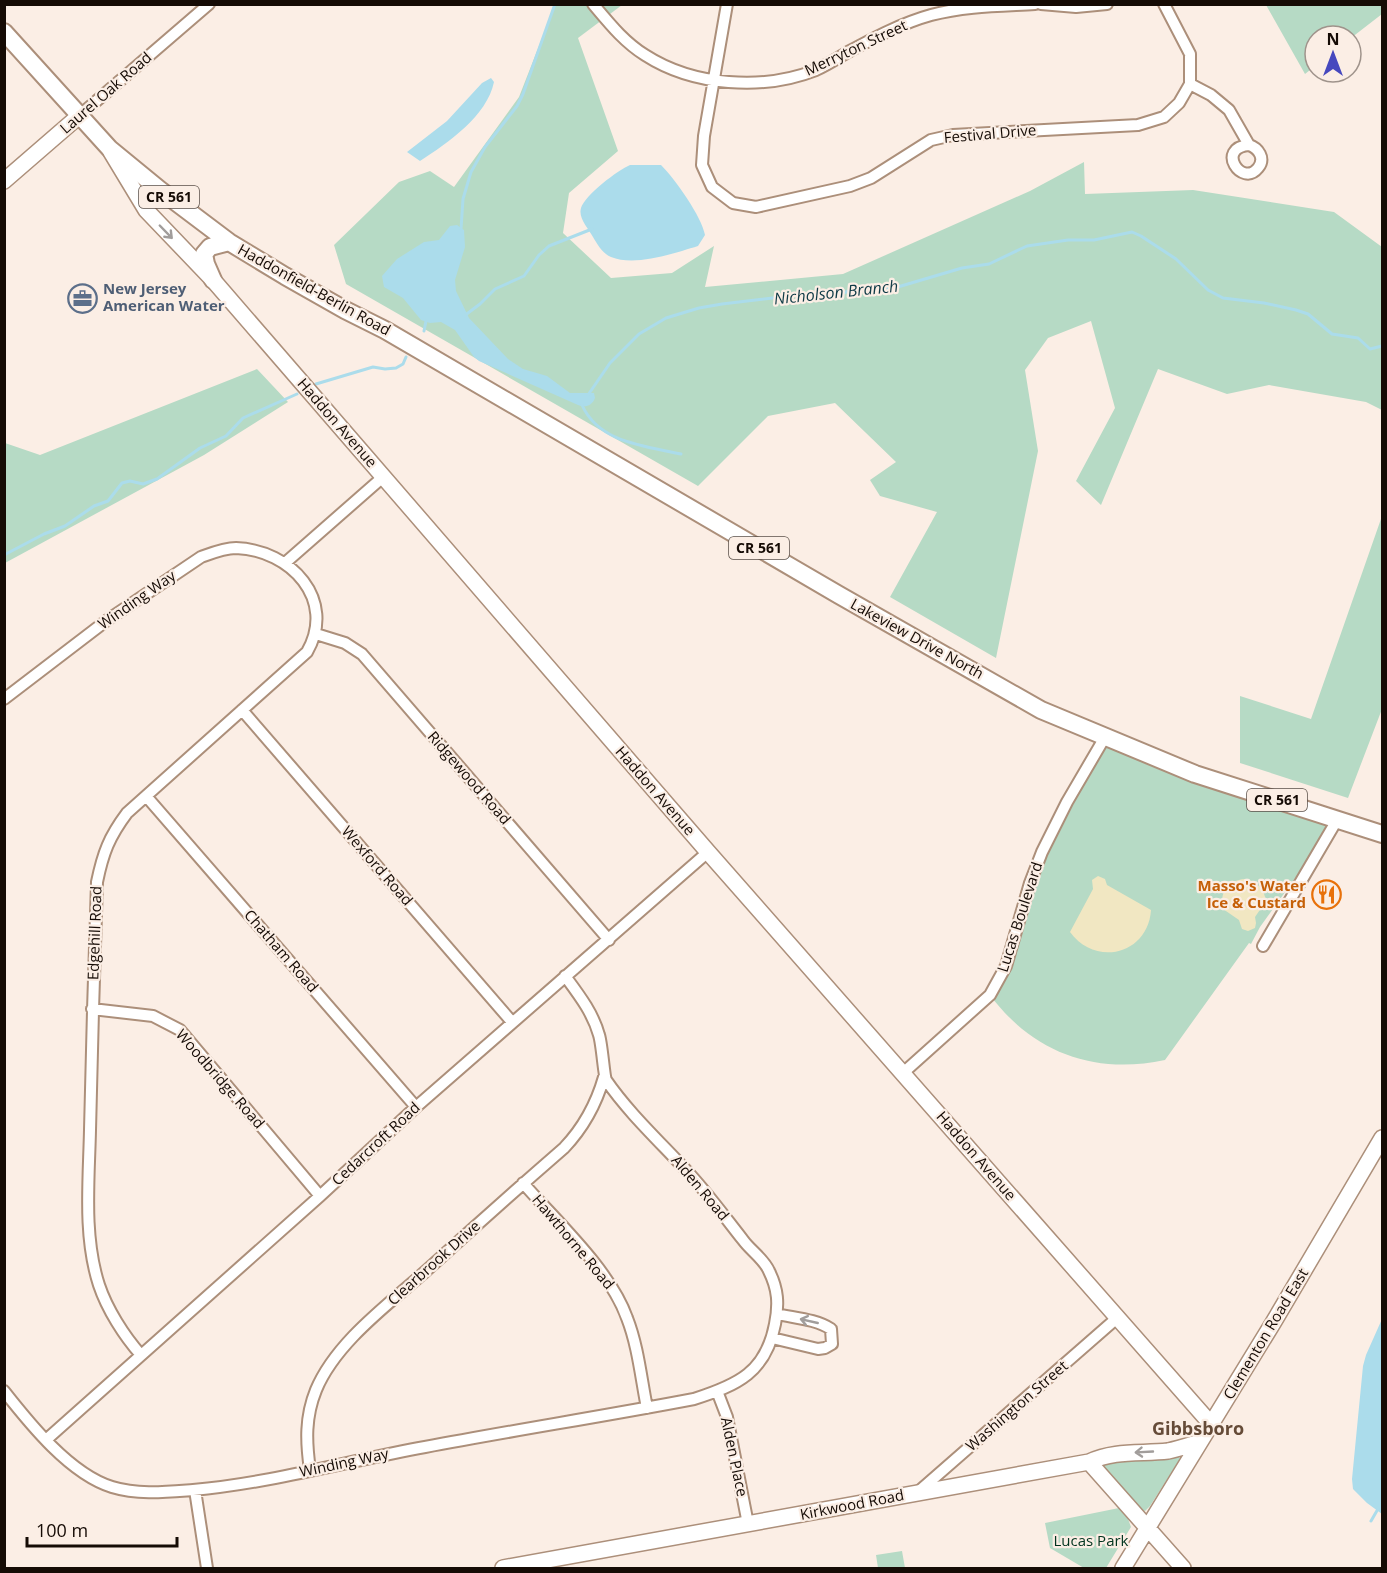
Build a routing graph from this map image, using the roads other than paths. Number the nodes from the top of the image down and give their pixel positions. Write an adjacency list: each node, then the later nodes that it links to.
1 (209, 4): 11 (street, Laurel Oak Road)
2 (593, 4): 9 (street, Merryton Street)
3 (727, 4): 9 (street, Festival Drive)
4 (1035, 4): 9 (street, Merryton Street)
5 (1041, 4): 6 (street)
6 (1107, 4)
7 (1164, 4): 10 (street)
8 (4, 32): 11 (main road, Haddonfield-Berlin Road / CR 561)
9 (715, 81): 10 (street, Festival Drive)
10 (1190, 84): 12 (street)
11 (79, 116): 13 (main road, Haddonfield-Berlin Road / CR 561); 14 (street, Laurel Oak Road)
12 (1249, 145)
13 (110, 149): 15 (main road, Haddonfield-Berlin Road / CR 561); 16 (street, Haddon Avenue, one-way to 16)
14 (4, 181)
15 (229, 242): 16 (main road); 17 (main road, Haddonfield-Berlin Road / CR 561)
16 (213, 280): 18 (street, Haddon Avenue)
17 (479, 384): 23 (main road, Lakeview Drive North / CR 561)
18 (383, 477): 19 (street); 27 (street, Haddon Avenue)
19 (285, 563): 20 (street); 21 (street, Winding Way)
20 (316, 634): 22 (street, Edgehill Road); 28 (street, Ridgewood Road)
21 (4, 699)
22 (242, 710): 24 (street, Edgehill Road); 32 (street, Wexford Road)
23 (1106, 737): 25 (main road, Lakeview Drive North / CR 561); 33 (street, Lucas Boulevard)
24 (146, 796): 31 (street, Edgehill Road); 35 (street, Chatham Road)
25 (1337, 820): 26 (main road, Lakeview Drive North / CR 561); 29 (street)
26 (1383, 834)
27 (708, 852): 28 (street, Cedarcroft Road); 33 (street, Haddon Avenue)
28 (609, 940): 30 (street, Cedarcroft Road)
29 (1263, 946)
30 (566, 976): 32 (street, Cedarcroft Road); 34 (street)
31 (92, 1010): 38 (street, Woodbridge Road); 42 (street, Edgehill Road)
32 (512, 1022): 35 (street, Cedarcroft Road)
33 (903, 1073): 40 (street, Haddon Avenue)
34 (604, 1077): 37 (street, Clearbrook Drive); 39 (street, Alden Road)
35 (416, 1107): 38 (street, Cedarcroft Road)
36 (1383, 1138): 46 (street, Clementon Road East)
37 (523, 1183): 45 (street, Hawthorne Road); 50 (street, Clearbrook Drive)
38 (320, 1196): 42 (street, Cedarcroft Road)
39 (777, 1314): 41 (street, Alden Road); 41 (street, one-way to 39)
40 (1116, 1318): 46 (street, Haddon Avenue); 52 (street, Washington Street)
41 (772, 1338): 44 (street, Alden Road)
42 (141, 1355): 47 (street, Cedarcroft Road)
43 (4, 1391): 47 (street, Winding Way)
44 (717, 1391): 45 (street, Winding Way); 53 (street, Alden Place)
45 (647, 1408): 50 (street, Winding Way)
46 (1211, 1425): 48 (street, Clementon Road East)
47 (46, 1439): 51 (street, Winding Way)
48 (1200, 1442): 49 (street, Kirkwood Road, one-way to 49); 54 (street, Clementon Road East)
49 (1089, 1462): 52 (street, Kirkwood Road); 54 (street)
50 (310, 1470): 51 (street, Winding Way)
51 (195, 1490): 55 (street)
52 (916, 1493): 53 (street, Kirkwood Road)
53 (748, 1524): 56 (street, Kirkwood Road)
54 (1147, 1528): 57 (street, Clementon Road East); 58 (street)
55 (207, 1569)
56 (503, 1569)
57 (1123, 1569)
58 (1183, 1569)

